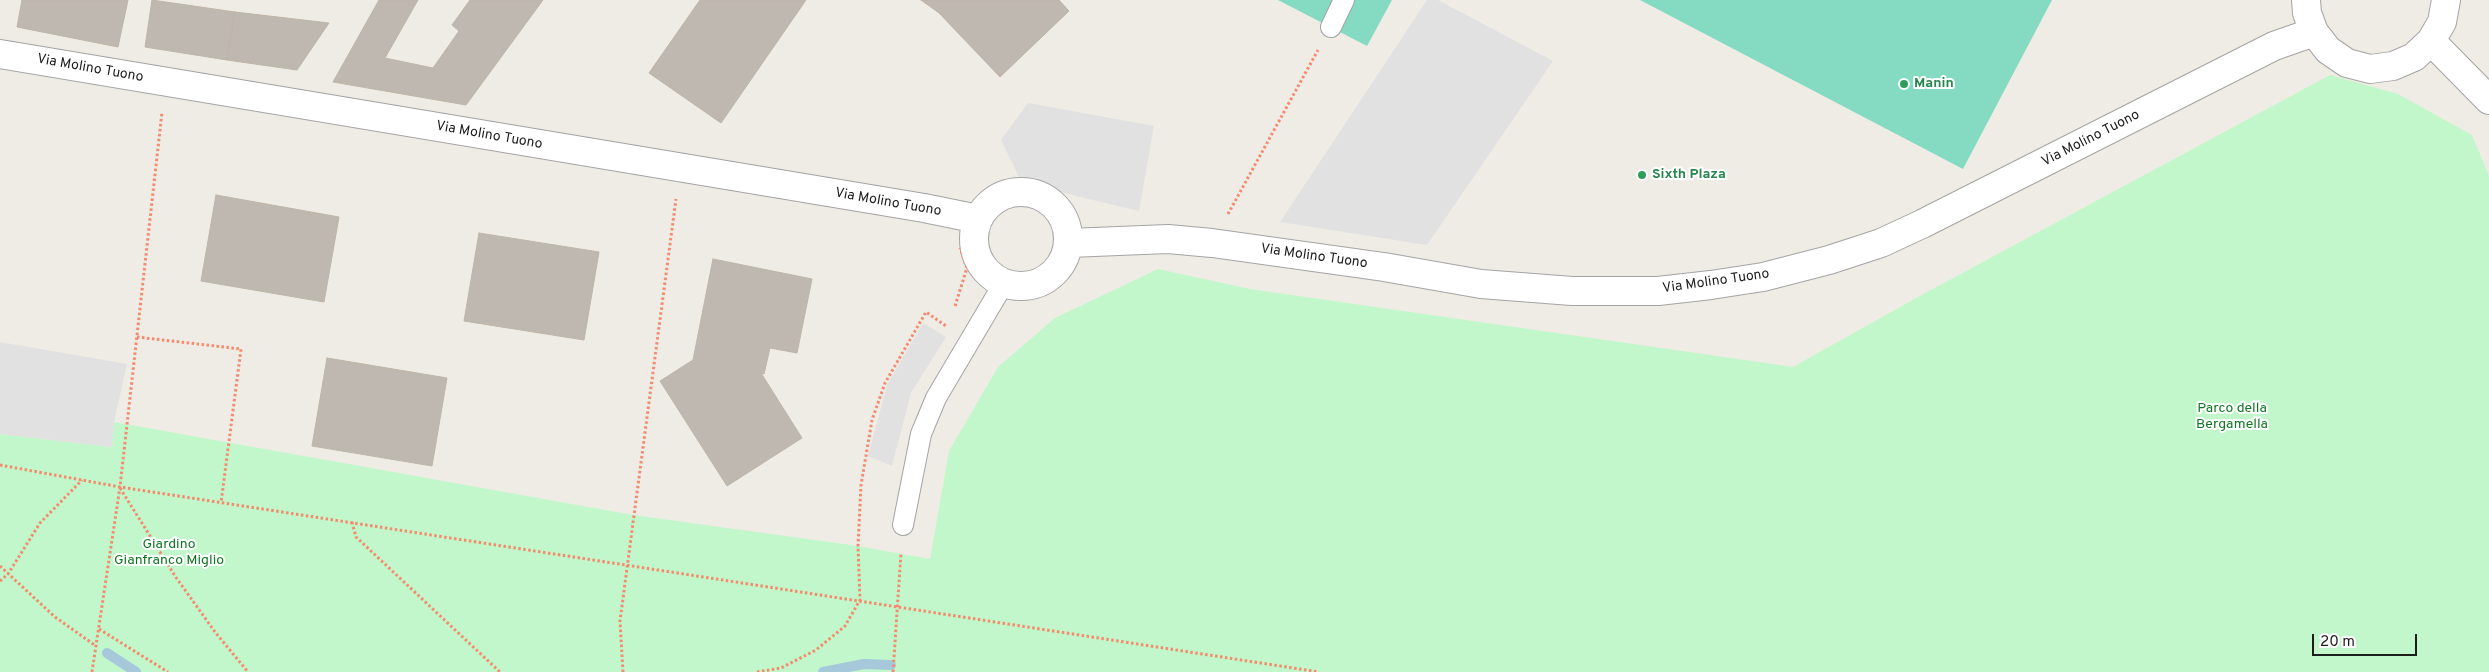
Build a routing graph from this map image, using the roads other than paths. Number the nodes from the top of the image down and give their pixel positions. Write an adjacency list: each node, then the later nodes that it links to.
1 (1344, 0): 4 (lane)
2 (2306, 0): 5 (street)
3 (2446, 0): 6 (street)
4 (1331, 27)
5 (2314, 32): 6 (street); 10 (street, Via Molino Tuono)
6 (2431, 42): 8 (street)
7 (0, 54): 9 (street, Via Molino Tuono)
8 (2489, 100)
9 (978, 220): 10 (street); 11 (street)
10 (1068, 243): 11 (street)
11 (1004, 283): 12 (lane)
12 (903, 524)

